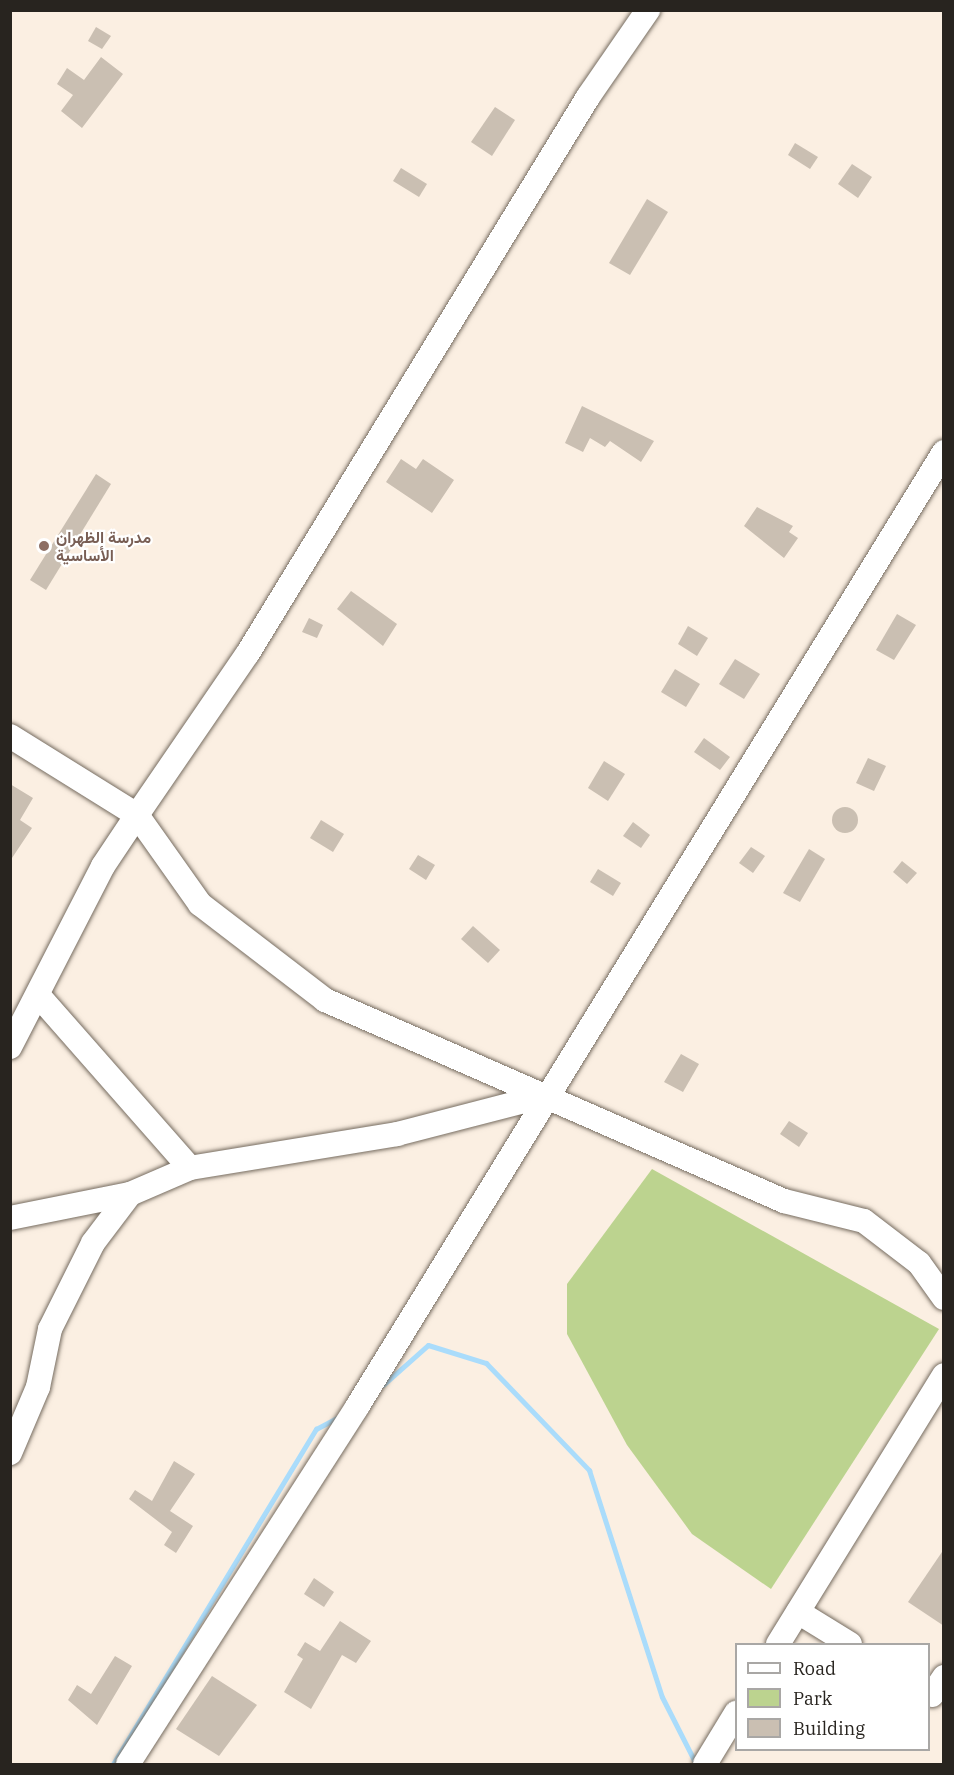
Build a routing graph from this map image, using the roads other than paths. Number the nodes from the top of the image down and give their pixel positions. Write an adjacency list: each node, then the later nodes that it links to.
1 (648, 10): 4 (street)
2 (944, 452): 7 (street)
3 (10, 736): 4 (street)
4 (137, 815): 5 (street); 7 (street)
5 (38, 995): 6 (street); 8 (street)
6 (10, 1047)
7 (548, 1095): 8 (street); 11 (street); 18 (street)
8 (190, 1168): 9 (street)
9 (130, 1194): 10 (street); 13 (street)
10 (10, 1218)
11 (944, 1298)
12 (944, 1375): 14 (street)
13 (10, 1453)
14 (798, 1612): 15 (street); 16 (street)
15 (779, 1643)
16 (848, 1643)
17 (735, 1715): 19 (street)
18 (128, 1764)
19 (705, 1764)

